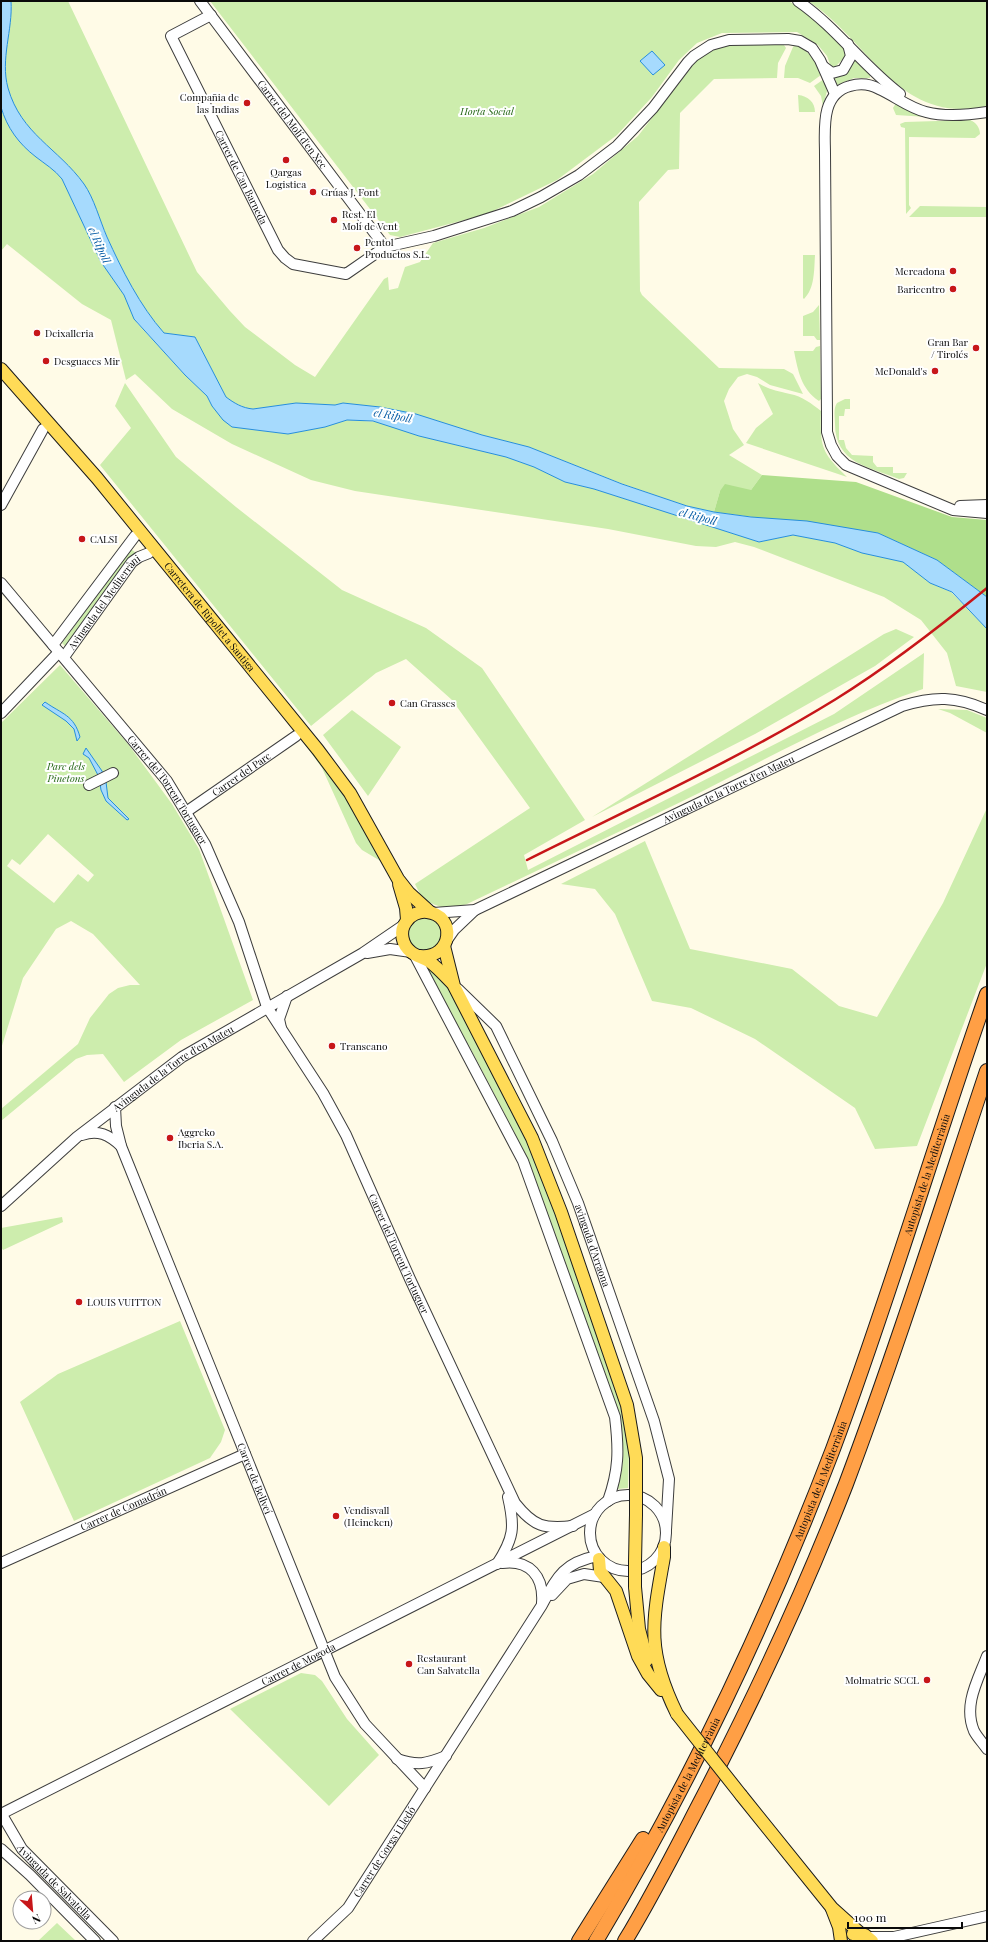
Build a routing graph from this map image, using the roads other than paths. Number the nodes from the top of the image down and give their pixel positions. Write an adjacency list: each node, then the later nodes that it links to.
1 (200, 1): 3 (street, Carrer del Molí d'en Xec)
2 (798, 1): 4 (street)
3 (211, 15): 9 (street, Carrer del Molí d'en Xec); 9 (street, Carrer de Can Barneda)
4 (847, 43): 5 (street); 8 (street)
5 (824, 67): 6 (street); 9 (street)
6 (835, 94): 8 (street); 12 (street)
7 (987, 112): 8 (street)
8 (952, 114)
9 (386, 247)
10 (1, 368): 26 (main road, Carretera de Ripollet a Santiga)
11 (43, 429): 13 (street)
12 (929, 500): 14 (street); 15 (street)
13 (1, 505)
14 (987, 505)
15 (987, 513)
16 (135, 536): 19 (street, Avinguda del Mediterràni)
17 (149, 553): 19 (street, Avinguda del Mediterràni)
18 (1, 583): 19 (street, Carrer del Torrent Tortuguer)
19 (59, 651): 21 (street, Avinguda del Mediterràni); 25 (street, Carrer del Torrent Tortuguer)
20 (987, 710): 27 (street, Avinguda de la Torre d'en Mateu)
21 (1, 713)
22 (296, 736): 25 (street, Carrer del Parc)
23 (113, 773): 24 (street)
24 (89, 785)
25 (186, 812): 36 (street, Carrer del Torrent Tortuguer)
26 (398, 879): 28 (main road); 29 (main road)
27 (475, 910): 28 (street, Avinguda de la Torre d'en Mateu); 30 (street, Avinguda de la Torre d'en Mateu)
28 (431, 913): 29 (main road); 30 (main road)
29 (405, 923): 31 (street, Avinguda de la Torre d'en Mateu); 32 (main road)
30 (446, 943): 32 (main road); 33 (main road)
31 (363, 954): 32 (street, Avinguda de la Torre d'en Mateu); 35 (street, Avinguda de la Torre d'en Mateu)
32 (415, 954): 33 (main road); 45 (street)
33 (454, 986): 48 (street, avinguda d'Arraona); 57 (main road, bridge)
34 (987, 994): 62 (highway, Autopista de la Mediterrània)
35 (286, 996): 36 (street, Avinguda de la Torre d'en Mateu); 37 (street)
36 (267, 1007): 37 (street, Carrer del Torrent Tortuguer); 39 (street, Avinguda de la Torre d'en Mateu)
37 (281, 1028): 44 (street, Carrer del Torrent Tortuguer)
38 (987, 1071): 76 (highway)
39 (115, 1107): 40 (street, Avinguda de la Torre d'en Mateu); 41 (street, Carrer de Bellveí)
40 (77, 1137): 41 (street); 42 (street, Avinguda de la Torre d'en Mateu)
41 (121, 1146): 43 (street, Carrer de Bellveí)
42 (1, 1206)
43 (245, 1454): 51 (street, Carrer de Comadrán); 55 (street, Carrer de Bellveí)
44 (506, 1485): 47 (street, Carrer del Torrent Tortuguer); 52 (street, Carrer del Torrent Tortuguer)
45 (608, 1501): 46 (street); 48 (street)
46 (595, 1514): 47 (street, Carrer de Mogoda); 50 (street)
47 (573, 1526): 52 (street, Carrer de Mogoda)
48 (666, 1530): 49 (street)
49 (664, 1547): 50 (street); 58 (main road)
50 (598, 1557): 53 (main road); 54 (street, Carrer de Gorgs i Lledó)
51 (1, 1563)
52 (497, 1564): 54 (street); 55 (street, Carrer de Mogoda)
53 (604, 1577): 54 (street, Carrer de Gorgs i Lledó); 57 (main road)
54 (542, 1605): 60 (street, Carrer de Gorgs i Lledó)
55 (323, 1652): 61 (street, Carrer de Bellveí); 64 (street, Carrer de Mogoda)
56 (987, 1656): 59 (street)
57 (661, 1690): 58 (main road)
58 (677, 1714): 67 (main road, bridge)
59 (987, 1749)
60 (446, 1756): 61 (street); 63 (street, Carrer de Gorgs i Lledó)
61 (396, 1758): 63 (street, Carrer de Bellveí)
62 (683, 1787): 74 (highway); 75 (highway, Autopista de la Mediterrània)
63 (425, 1788): 73 (street, Carrer de Gorgs i Lledó)
64 (2, 1814): 65 (street); 72 (street, Avinguda de Salvatella)
65 (1, 1830)
66 (1, 1848): 71 (street, Avinguda de Salvatella)
67 (832, 1908): 69 (main road); 77 (main road)
68 (987, 1916): 70 (street)
69 (867, 1937): 70 (street); 77 (main road)
70 (892, 1939)
71 (95, 1941)
72 (113, 1941)
73 (313, 1941)
74 (579, 1941)
75 (596, 1941)
76 (625, 1941)
77 (842, 1941)

